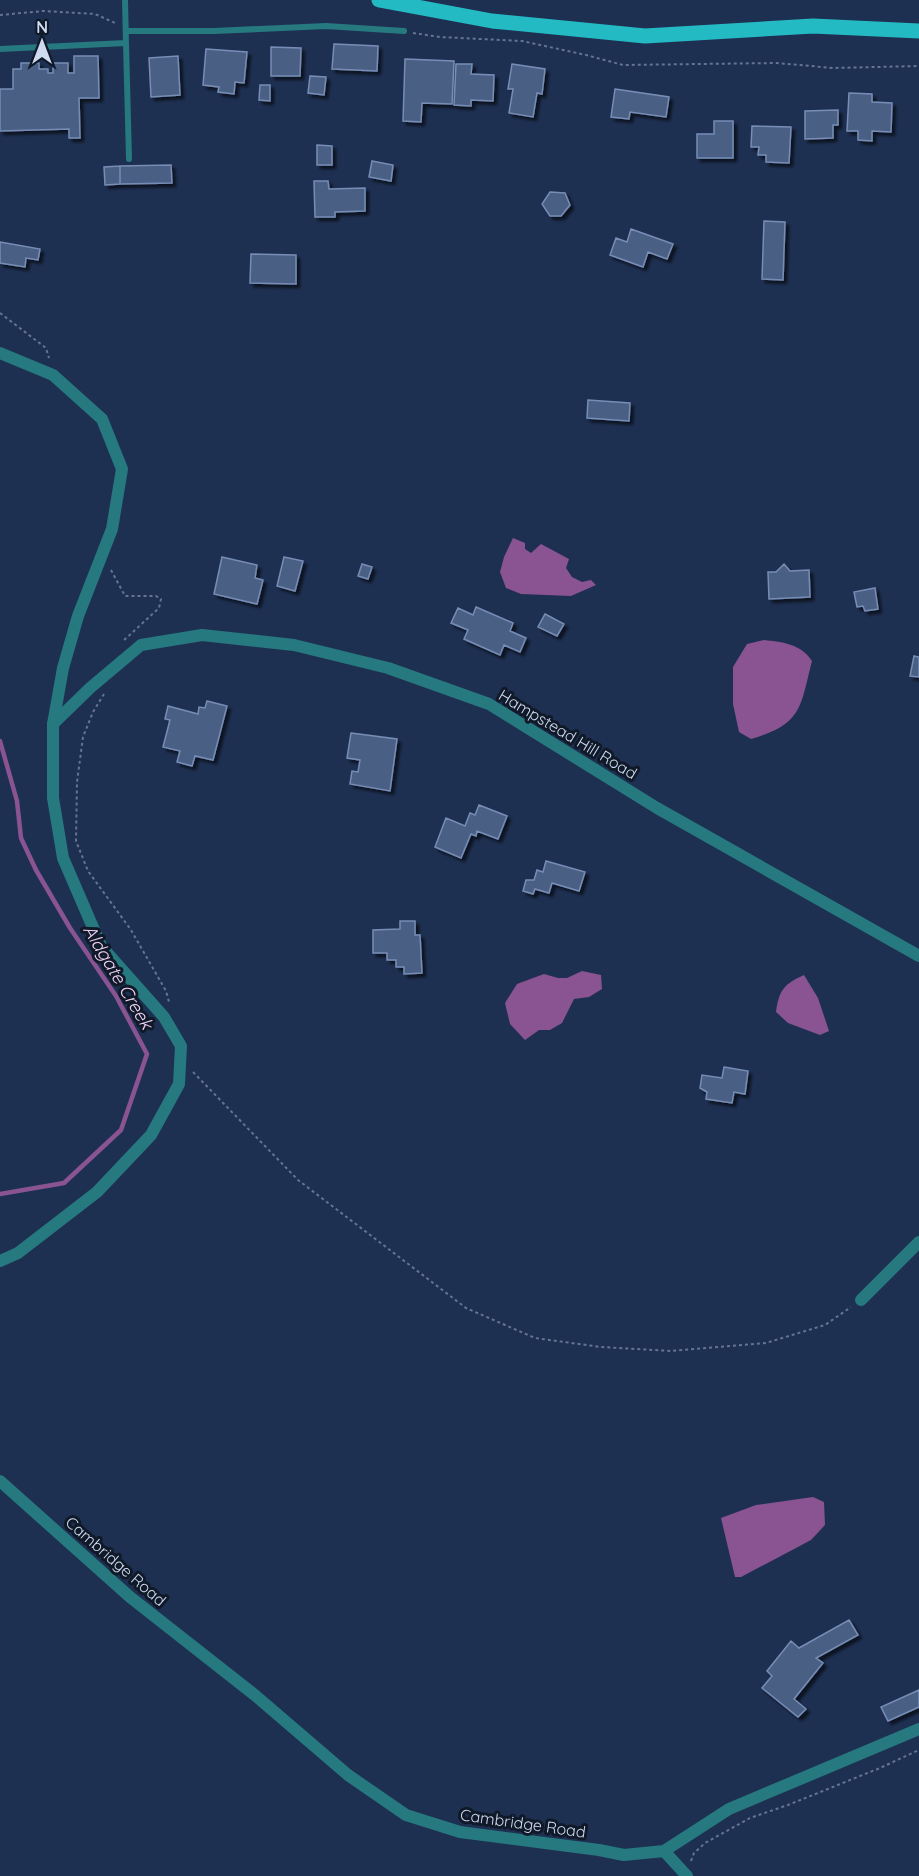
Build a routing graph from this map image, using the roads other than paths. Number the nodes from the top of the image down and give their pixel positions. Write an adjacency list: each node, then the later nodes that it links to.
1 (125, 0): 3 (lane)
2 (379, 0): 5 (main road)
3 (126, 31): 4 (lane); 6 (lane)
4 (404, 31)
5 (919, 31)
6 (126, 43): 7 (lane); 8 (lane)
7 (0, 49)
8 (129, 159)
9 (0, 353): 10 (street)
10 (53, 724): 11 (street, Hampstead Hill Road); 13 (street)
11 (919, 956)
12 (919, 1242): 14 (street)
13 (0, 1261)
14 (861, 1300)
15 (0, 1480): 17 (street, Cambridge Road)
16 (919, 1728): 17 (street, Cambridge Road)
17 (664, 1851): 18 (street)
18 (689, 1870)

